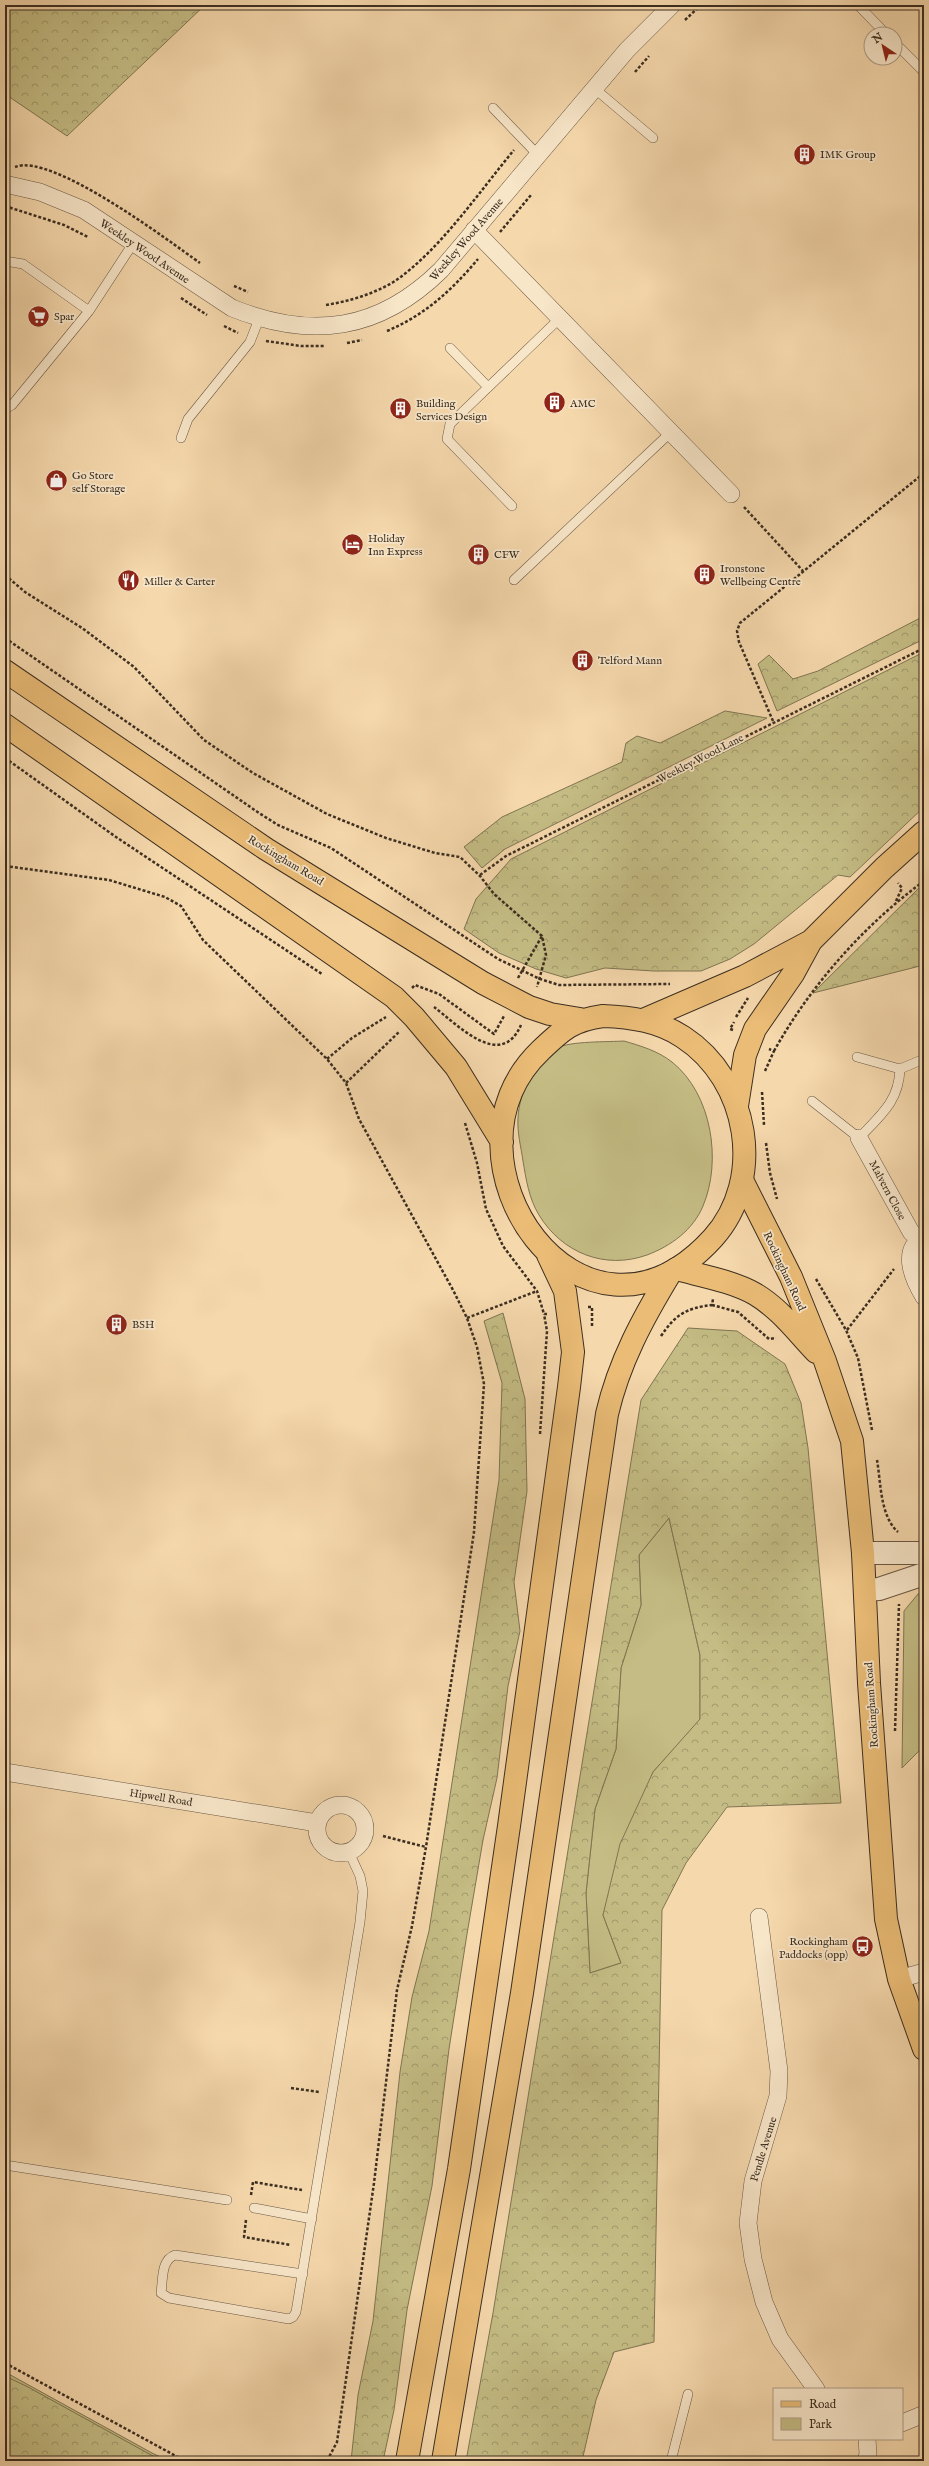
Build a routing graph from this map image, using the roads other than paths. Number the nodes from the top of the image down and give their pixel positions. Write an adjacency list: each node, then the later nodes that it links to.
1 (672, 5): 6 (street, Weekley Wood Avenue)
2 (858, 5): 3 (lane)
3 (878, 26)
4 (903, 51): 5 (lane)
5 (924, 72)
6 (594, 88): 8 (lane); 9 (street, Weekley Wood Avenue)
7 (493, 108): 9 (lane)
8 (653, 138)
9 (538, 155): 11 (street, Weekley Wood Avenue)
10 (5, 184): 12 (street, Weekley Wood Avenue)
11 (474, 230): 15 (street, Weekley Wood Avenue); 16 (street)
12 (134, 242): 14 (lane); 15 (street, Weekley Wood Avenue)
13 (5, 261): 14 (lane)
14 (89, 311): 19 (lane)
15 (259, 319): 21 (lane)
16 (559, 319): 18 (lane); 20 (street)
17 (450, 348): 18 (lane)
18 (488, 387): 23 (lane)
19 (5, 409)
20 (671, 432): 22 (street); 24 (lane)
21 (181, 438)
22 (731, 494)
23 (512, 506)
24 (514, 580)
25 (5, 671): 29 (main road, Rockingham Road)
26 (5, 725): 37 (main road)
27 (924, 832): 28 (main road)
28 (811, 941): 30 (main road); 35 (main road)
29 (580, 1019): 30 (main road); 37 (main road)
30 (643, 1020): 35 (main road)
31 (857, 1057): 33 (lane)
32 (924, 1059): 33 (lane)
33 (900, 1069): 36 (lane)
34 (812, 1101): 36 (lane, Malvern Close)
35 (737, 1106): 38 (main road)
36 (859, 1138): 39 (street, Malvern Close)
37 (502, 1142): 40 (main road)
38 (743, 1182): 41 (main road); 43 (main road, Rockingham Road)
39 (922, 1238): 42 (street, Malvern Close)
40 (548, 1255): 41 (main road); 65 (main road)
41 (673, 1271): 43 (main road, Rockingham Road); 66 (main road)
42 (924, 1297)
43 (824, 1361): 44 (main road, Rockingham Road)
44 (863, 1553): 45 (street); 47 (main road, Rockingham Road)
45 (924, 1553)
46 (924, 1574): 47 (street)
47 (865, 1590): 53 (main road, Rockingham Road)
48 (5, 1772): 49 (street, Hipwell Road)
49 (317, 1823): 50 (street); 50 (street)
50 (350, 1852): 58 (lane)
51 (760, 1917): 60 (street, Pendle Avenue)
52 (924, 1972): 53 (street)
53 (899, 1979): 54 (main road, Rockingham Road)
54 (924, 2049)
55 (5, 2166): 56 (lane)
56 (227, 2200)
57 (251, 2211): 58 (lane)
58 (312, 2219): 59 (lane)
59 (303, 2274): 59 (lane)
60 (815, 2388)
61 (688, 2394): 67 (lane)
62 (924, 2414): 63 (street)
63 (903, 2423)
64 (867, 2440): 68 (street)
65 (407, 2461)
66 (443, 2461)
67 (671, 2461)
68 (866, 2461)

